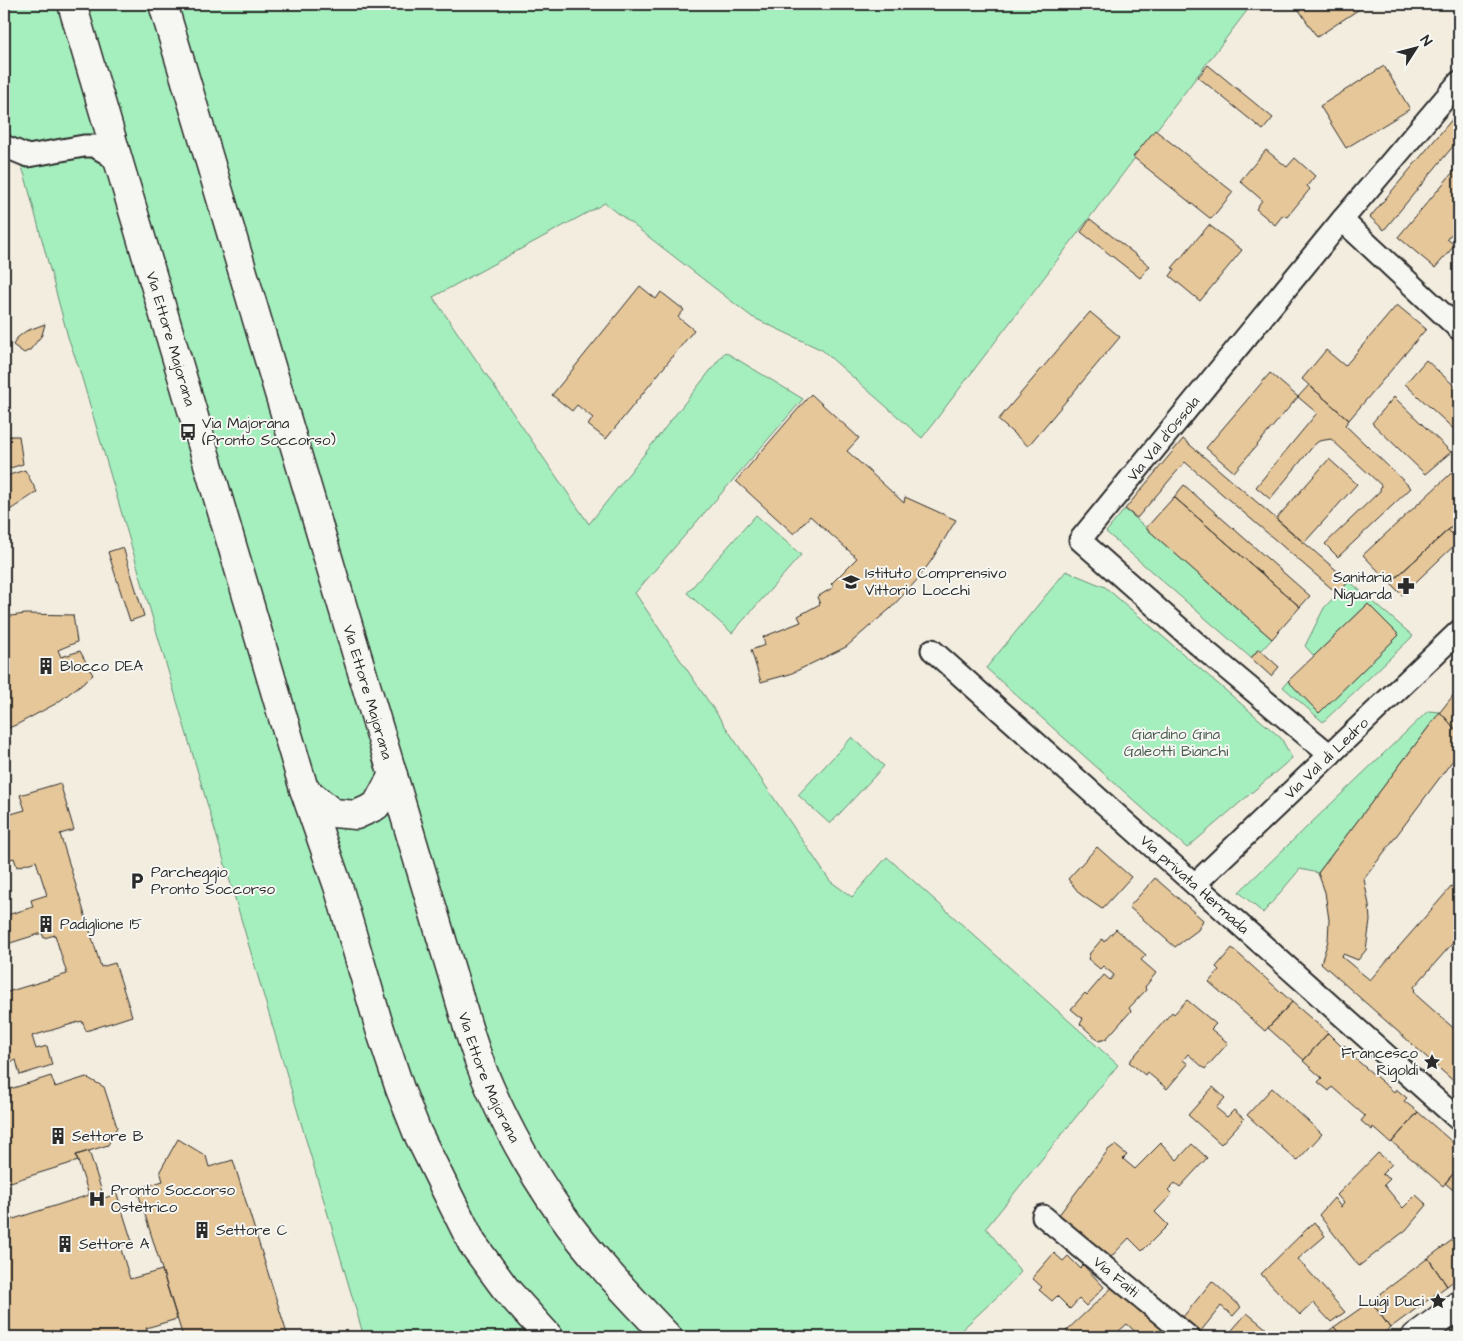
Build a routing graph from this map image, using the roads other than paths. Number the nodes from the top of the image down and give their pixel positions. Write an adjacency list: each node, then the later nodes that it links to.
1 (72, 4): 4 (street, Via Ettore Majorana)
2 (163, 4): 13 (street, Via Ettore Majorana)
3 (1459, 82): 8 (street, Via Val d'Ossola)
4 (102, 104): 6 (street); 7 (street, Via Ettore Majorana)
5 (4, 146): 6 (street)
6 (73, 147): 7 (street)
7 (121, 166): 14 (street, Via Ettore Majorana)
8 (1342, 220): 9 (street); 12 (street, Via Val d'Ossola)
9 (1459, 329)
10 (1459, 631): 12 (street, Via Val di Ledro)
11 (932, 650): 15 (street, Via privata Hermada)
12 (1330, 756): 15 (street, Via Val di Ledro)
13 (393, 775): 14 (street, Via Ettore Majorana); 20 (street, Via Ettore Majorana)
14 (304, 789): 19 (street, Via Ettore Majorana)
15 (1195, 884): 16 (street, Via privata Hermada)
16 (1459, 1120)
17 (1043, 1216): 21 (street, Via Faiti)
18 (1459, 1305): 22 (street)
19 (549, 1337)
20 (668, 1337)
21 (1189, 1337)
22 (1416, 1337)

